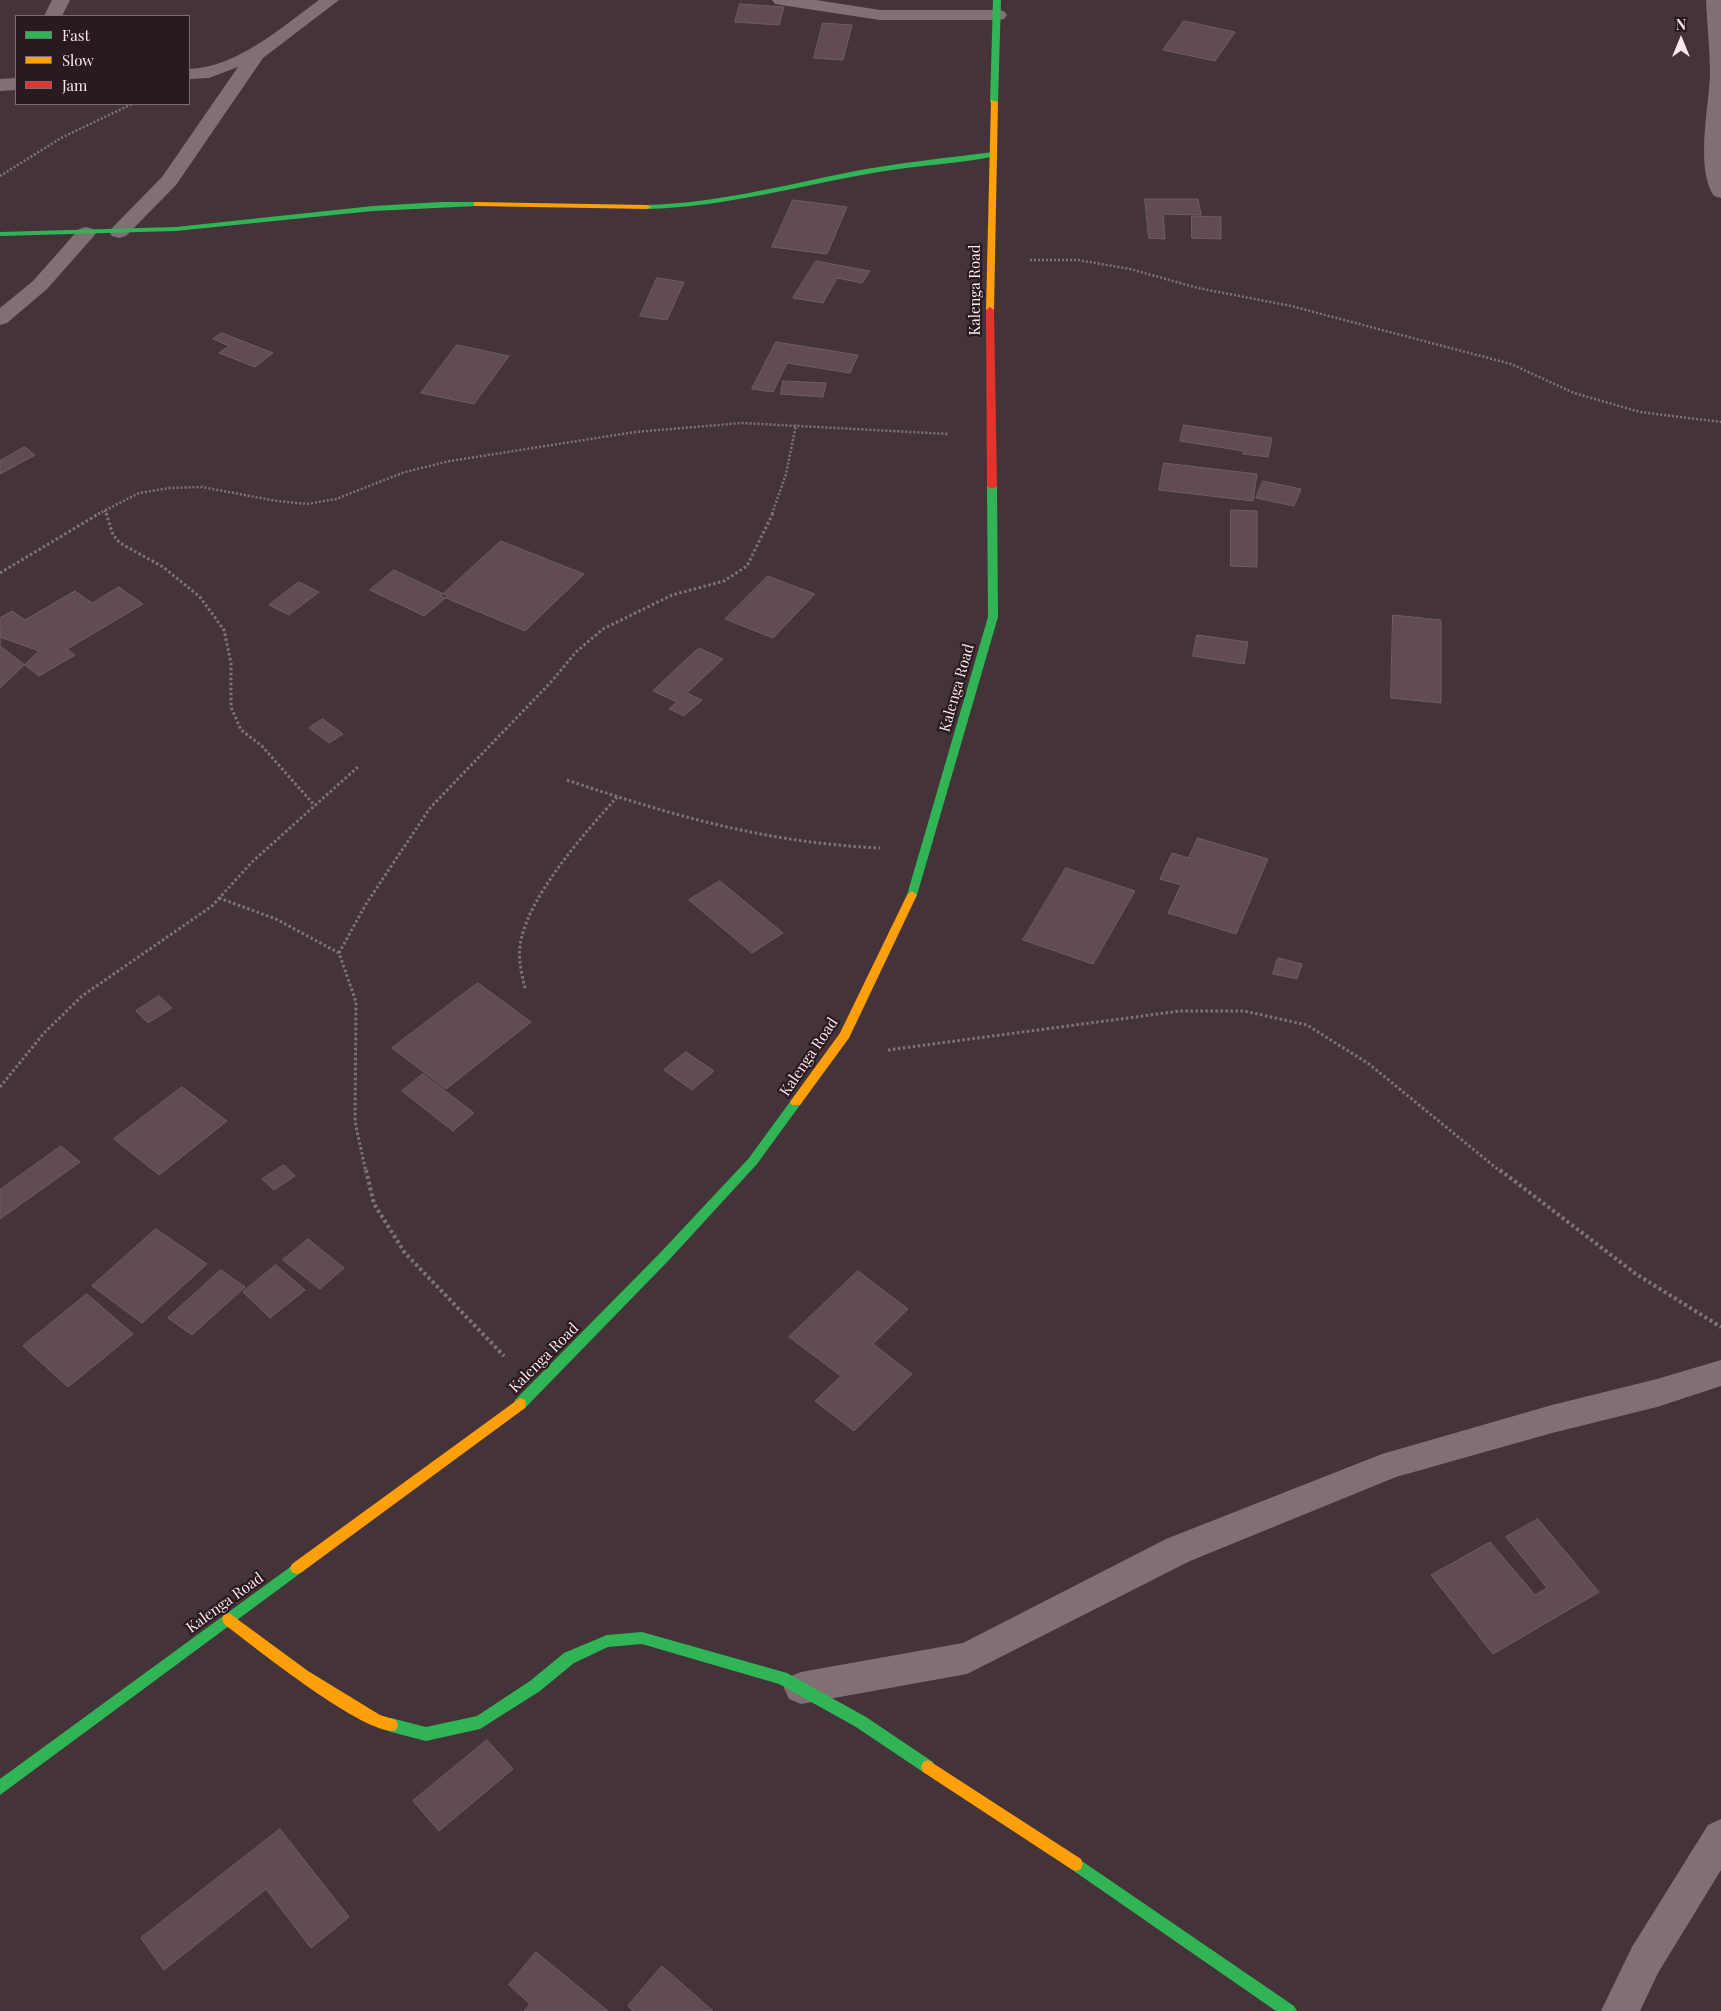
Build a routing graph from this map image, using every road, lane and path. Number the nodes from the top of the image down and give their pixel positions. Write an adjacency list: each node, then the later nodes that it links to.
1 (61, 0): 6 (street)
2 (330, 0): 7 (street)
3 (781, 0): 5 (street)
4 (1715, 0): 14 (street)
5 (997, 8): 12 (main road, Kalenga Road)
6 (54, 15)
7 (256, 54): 8 (street); 15 (street)
8 (190, 74)
9 (15, 84): 10 (street)
10 (0, 85)
11 (130, 105): 13 (path)
12 (993, 154): 15 (main road); 18 (main road, Kalenga Road)
13 (0, 176)
14 (1721, 192)
15 (120, 232): 16 (main road)
16 (86, 233): 17 (main road); 19 (street)
17 (0, 234)
18 (989, 264): 20 (path); 22 (main road, Kalenga Road)
19 (0, 319)
20 (1721, 422)
21 (796, 425): 22 (path); 23 (path); 31 (path)
22 (991, 436): 29 (main road, Kalenga Road)
23 (105, 510): 24 (path); 28 (path)
24 (0, 573)
25 (360, 766): 28 (path)
26 (567, 780): 27 (path)
27 (617, 797): 29 (path); 32 (path)
28 (315, 806): 30 (path)
29 (927, 846): 33 (main road, Kalenga Road)
30 (220, 898): 31 (path); 34 (path)
31 (340, 953): 37 (path)
32 (525, 988)
33 (830, 1056): 35 (path); 37 (main road, Kalenga Road)
34 (0, 1087)
35 (1721, 1327)
36 (1721, 1373): 39 (street)
37 (535, 1390): 38 (main road, Kalenga Road)
38 (229, 1619): 39 (main road); 40 (main road, Kalenga Road)
39 (801, 1688): 42 (main road)
40 (0, 1788)
41 (1721, 1837): 43 (street)
42 (1289, 2011)
43 (1620, 2011)

